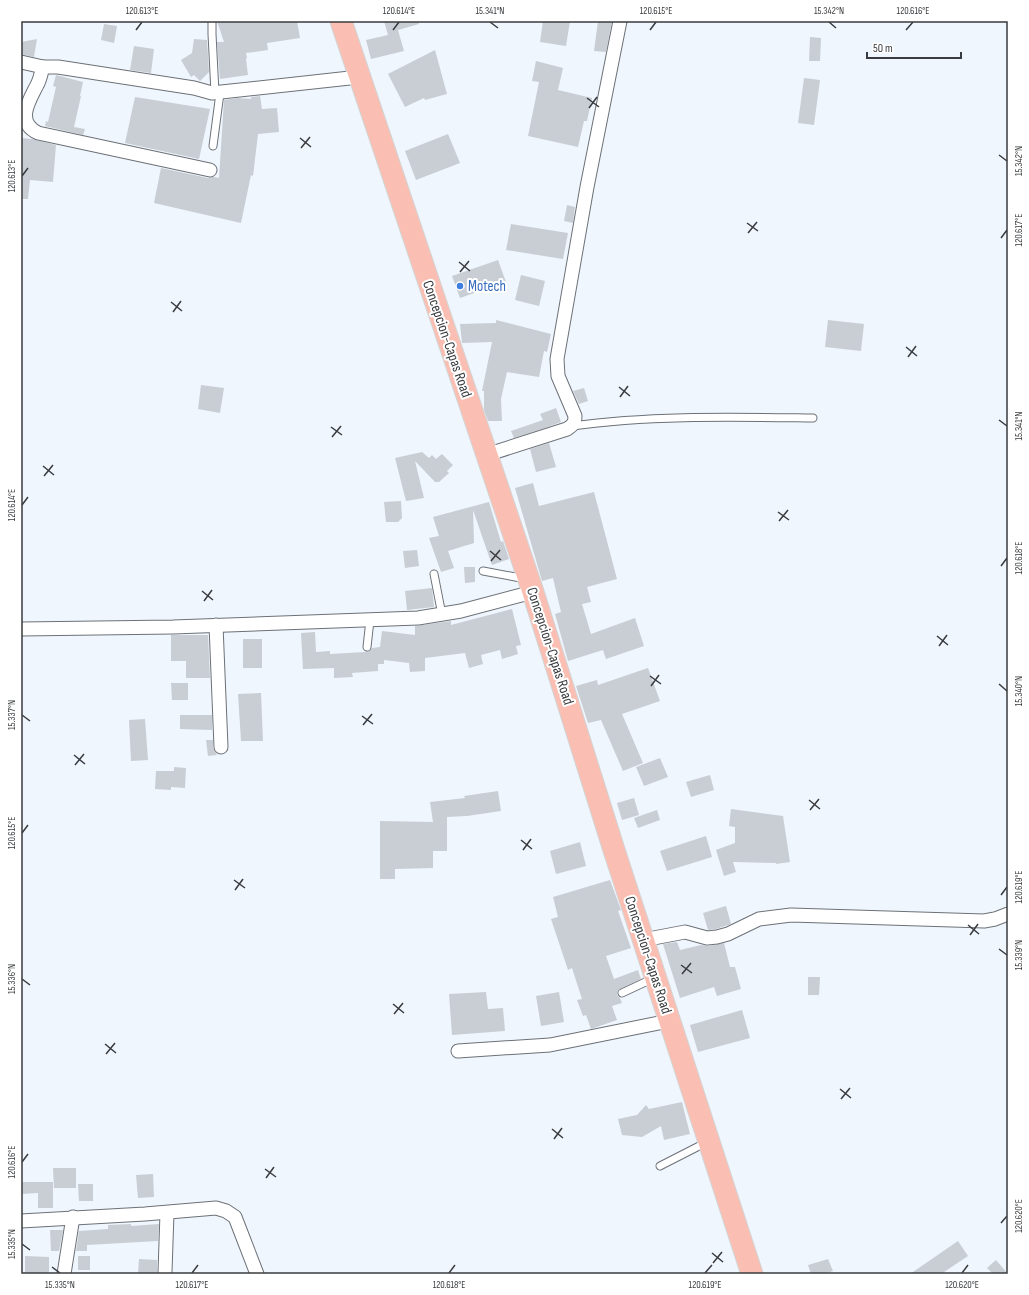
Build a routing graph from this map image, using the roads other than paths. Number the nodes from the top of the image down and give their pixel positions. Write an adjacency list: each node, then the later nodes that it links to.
1 (212, 21): 7 (lane)
2 (341, 21): 6 (main road, Concepcion-Capas Road)
3 (620, 21): 11 (street)
4 (21, 62): 5 (street)
5 (43, 67): 7 (street); 9 (street)
6 (359, 77): 7 (street); 12 (main road, Concepcion-Capas Road)
7 (218, 93): 8 (lane)
8 (213, 146)
9 (210, 170)
10 (813, 418): 11 (lane)
11 (572, 426): 12 (street)
12 (486, 455): 15 (main road, Concepcion-Capas Road)
13 (483, 572): 15 (lane)
14 (434, 574): 16 (lane)
15 (530, 585): 16 (street); 23 (main road, Concepcion-Capas Road)
16 (442, 615): 17 (street)
17 (370, 620): 18 (street); 20 (lane)
18 (216, 625): 19 (street); 21 (street)
19 (21, 629)
20 (367, 647)
21 (221, 747)
22 (1008, 914): 23 (street)
23 (643, 940): 24 (main road, Concepcion-Capas Road)
24 (655, 977): 25 (lane); 26 (main road, Concepcion-Capas Road)
25 (622, 993)
26 (669, 1021): 27 (street); 28 (main road, Concepcion-Capas Road)
27 (458, 1051)
28 (708, 1141): 29 (lane); 36 (main road, Concepcion-Capas Road)
29 (660, 1166)
30 (167, 1212): 31 (street); 33 (street); 35 (street)
31 (73, 1217): 32 (street); 34 (street)
32 (21, 1221)
33 (165, 1272)
34 (64, 1274)
35 (257, 1274)
36 (752, 1274)

